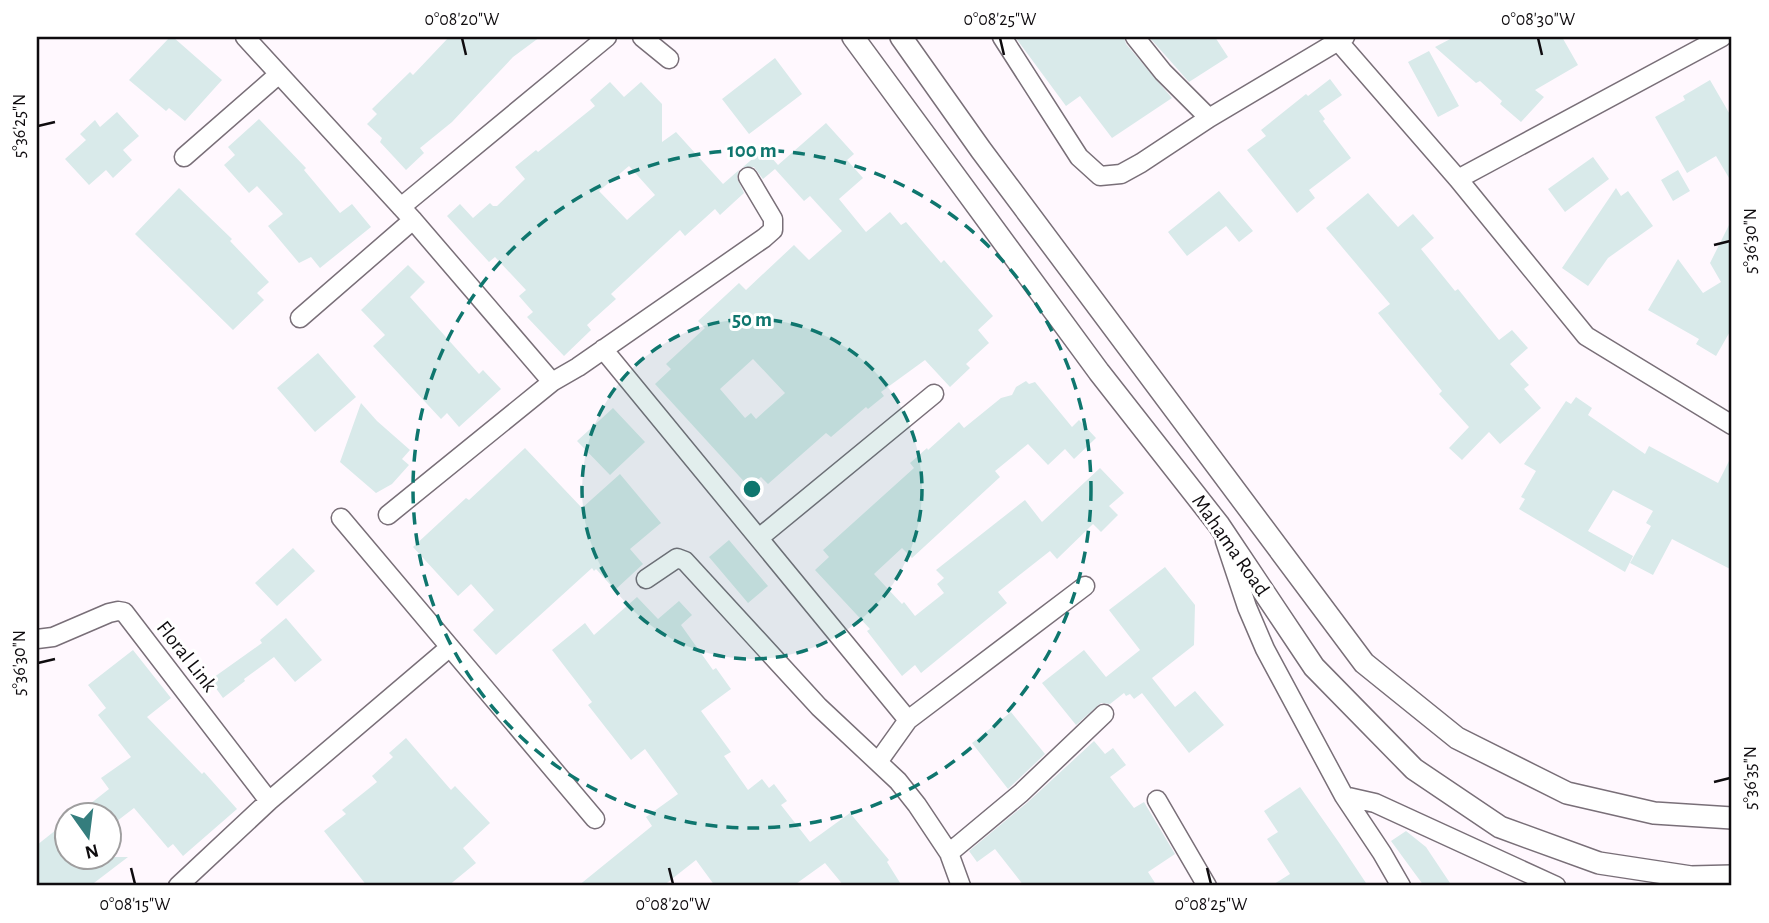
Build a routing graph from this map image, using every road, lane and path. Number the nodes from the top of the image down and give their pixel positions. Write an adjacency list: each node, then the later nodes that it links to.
1 (246, 37): 11 (street)
2 (607, 37): 16 (street)
3 (642, 37): 10 (street)
4 (853, 37): 24 (street, Mahama Road)
5 (901, 37): 36 (street, Mahama Road)
6 (1002, 37): 12 (street)
7 (1135, 37): 12 (street)
8 (1722, 37): 15 (street)
9 (1342, 39): 12 (street); 15 (street)
10 (668, 59)
11 (279, 74): 13 (street); 16 (street)
12 (1209, 118)
13 (184, 157)
14 (748, 177): 18 (street)
15 (1458, 179): 21 (street)
16 (407, 214): 17 (street); 19 (street)
17 (300, 318)
18 (603, 349): 19 (street); 25 (street)
19 (552, 382): 22 (street)
20 (934, 394): 25 (street)
21 (1732, 425)
22 (388, 515)
23 (341, 518): 29 (street)
24 (1219, 525): 33 (street); 39 (street, Mahama Road)
25 (759, 538): 31 (street)
26 (646, 579): 32 (street)
27 (1085, 586): 31 (street)
28 (37, 639): 35 (street, Floral Link)
29 (450, 647): 35 (street); 37 (street)
30 (1104, 714): 38 (street)
31 (908, 720): 32 (street)
32 (878, 762): 38 (street)
33 (1344, 796): 43 (street); 44 (street)
34 (1157, 800): 42 (street)
35 (270, 801): 40 (street)
36 (1732, 817)
37 (595, 819)
38 (949, 853): 41 (street)
39 (1732, 876)
40 (178, 886)
41 (961, 886)
42 (1207, 886)
43 (1401, 886)
44 (1556, 886)

